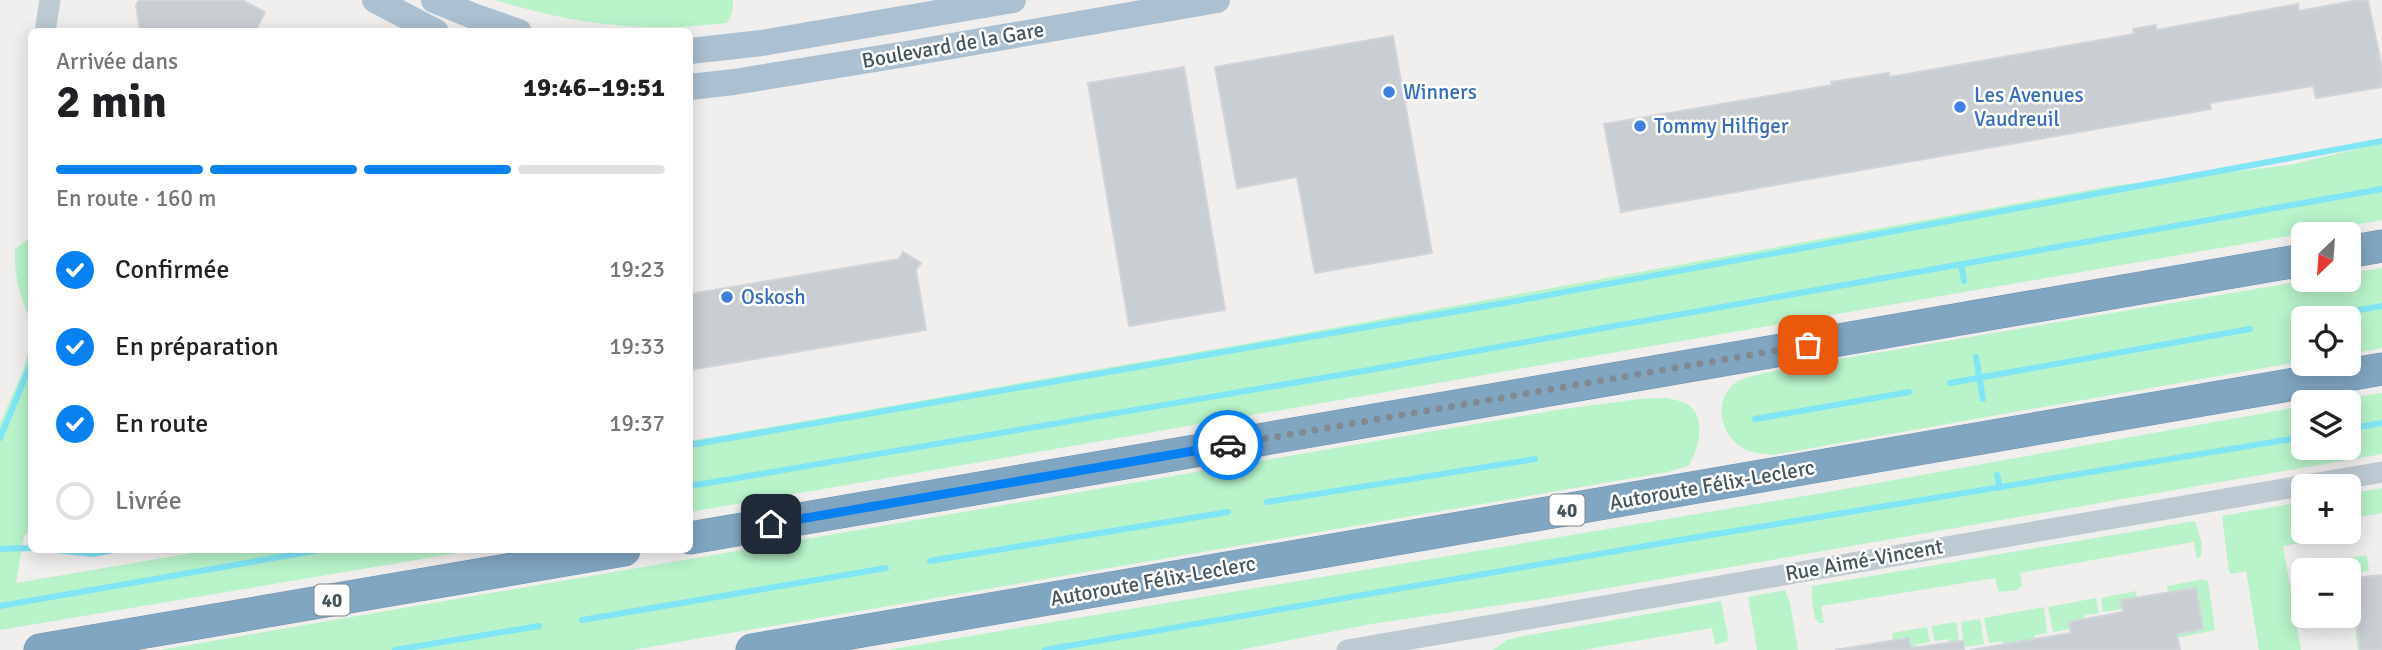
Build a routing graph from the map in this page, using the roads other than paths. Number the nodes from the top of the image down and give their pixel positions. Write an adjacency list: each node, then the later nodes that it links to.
1 (50, 0): 6 (street)
2 (375, 0): 7 (main road)
3 (434, 0): 8 (main road)
4 (1013, 0): 9 (main road, Boulevard de la Gare)
5 (1217, 0): 10 (main road, Boulevard de la Gare)
6 (46, 28)
7 (428, 28)
8 (508, 28)
9 (693, 51)
10 (693, 87)
11 (2382, 246): 12 (highway)
12 (2361, 250)
13 (2291, 262): 16 (highway)
14 (2382, 369): 20 (highway, Autoroute Félix-Leclerc / 40)
15 (2382, 472): 18 (street, Rue Aimé-Vincent)
16 (693, 537)
17 (606, 553): 19 (highway, 40)
18 (1456, 641): 21 (street, Rue Aimé-Vincent)
19 (40, 650)
20 (752, 650)
21 (1347, 650)

